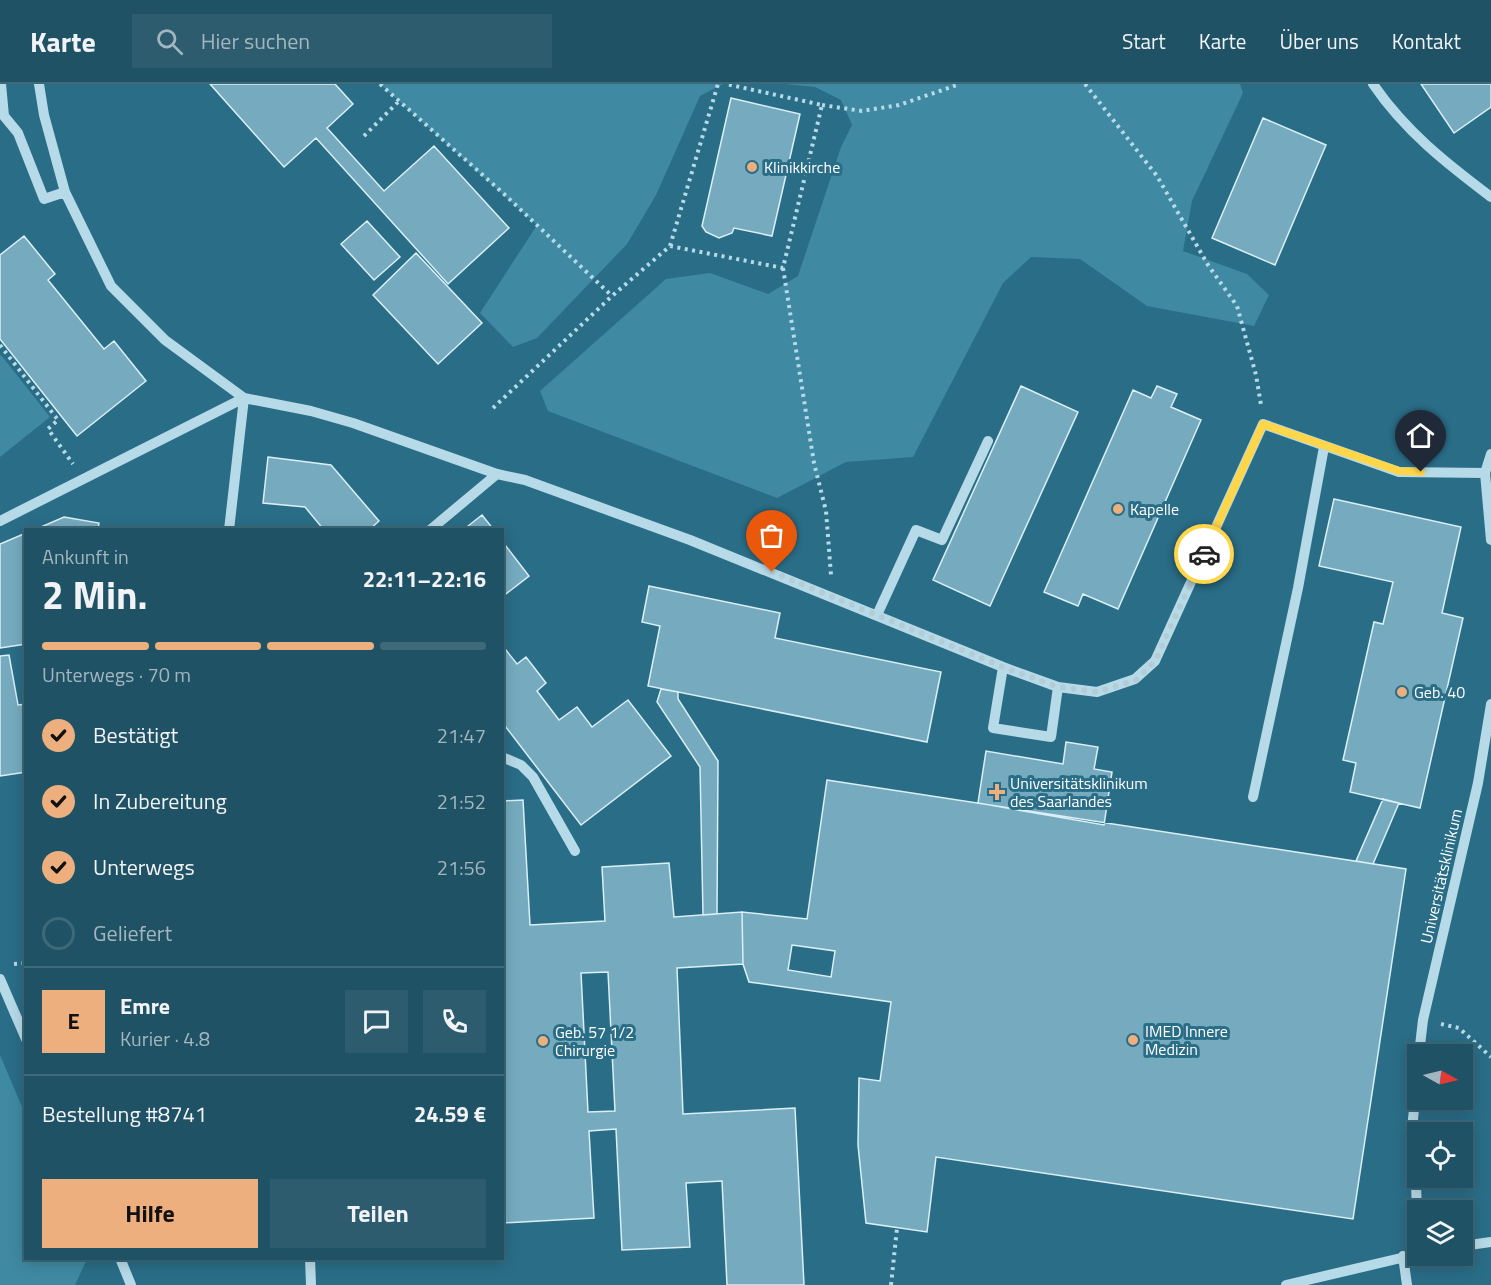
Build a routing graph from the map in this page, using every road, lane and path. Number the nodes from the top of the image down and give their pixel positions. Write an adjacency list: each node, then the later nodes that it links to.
1 (1, 84): 11 (street)
2 (39, 84): 13 (street)
3 (380, 84): 9 (path)
4 (718, 84): 15 (path)
5 (726, 84): 10 (path)
6 (960, 84): 10 (path)
7 (1085, 84): 21 (path)
8 (1373, 84): 14 (street)
9 (398, 102): 12 (path); 17 (path)
10 (822, 105): 16 (path)
11 (2, 116): 13 (street)
12 (364, 136)
13 (65, 192): 19 (street)
14 (1491, 197)
15 (670, 246): 16 (path); 17 (path)
16 (783, 268): 32 (path)
17 (612, 296): 20 (path)
18 (0, 345): 27 (path)
19 (244, 398): 26 (street); 27 (street); 29 (street)
20 (493, 408)
21 (1263, 424): 23 (street); 35 (street)
22 (988, 441): 33 (street)
23 (1324, 447): 25 (street); 38 (street)
24 (1491, 454): 25 (street)
25 (1485, 473): 31 (street)
26 (497, 474): 30 (street); 32 (street)
27 (84, 479): 28 (street)
28 (0, 521)
29 (229, 528)
30 (432, 528)
31 (1491, 540)
32 (832, 597): 33 (street)
33 (877, 615): 34 (street)
34 (1003, 667): 35 (street); 35 (street)
35 (1058, 687)
36 (1491, 704): 41 (street, Universitätsklinikum)
37 (504, 758): 39 (street)
38 (1253, 797)
39 (575, 851)
40 (0, 980): 42 (street)
41 (1423, 1020): 43 (street, Universitätsklinikum); 44 (path)
42 (24, 1034)
43 (1420, 1044)
44 (1491, 1057)
45 (1414, 1110): 46 (street)
46 (1417, 1200)
47 (897, 1228): 56 (path)
48 (1491, 1242): 49 (street)
49 (1473, 1244)
50 (1407, 1255): 51 (street)
51 (1403, 1256): 57 (street); 58 (street)
52 (121, 1260): 54 (street)
53 (310, 1260): 55 (street)
54 (132, 1285)
55 (311, 1285)
56 (891, 1285)
57 (1286, 1285)
58 (1407, 1285)

